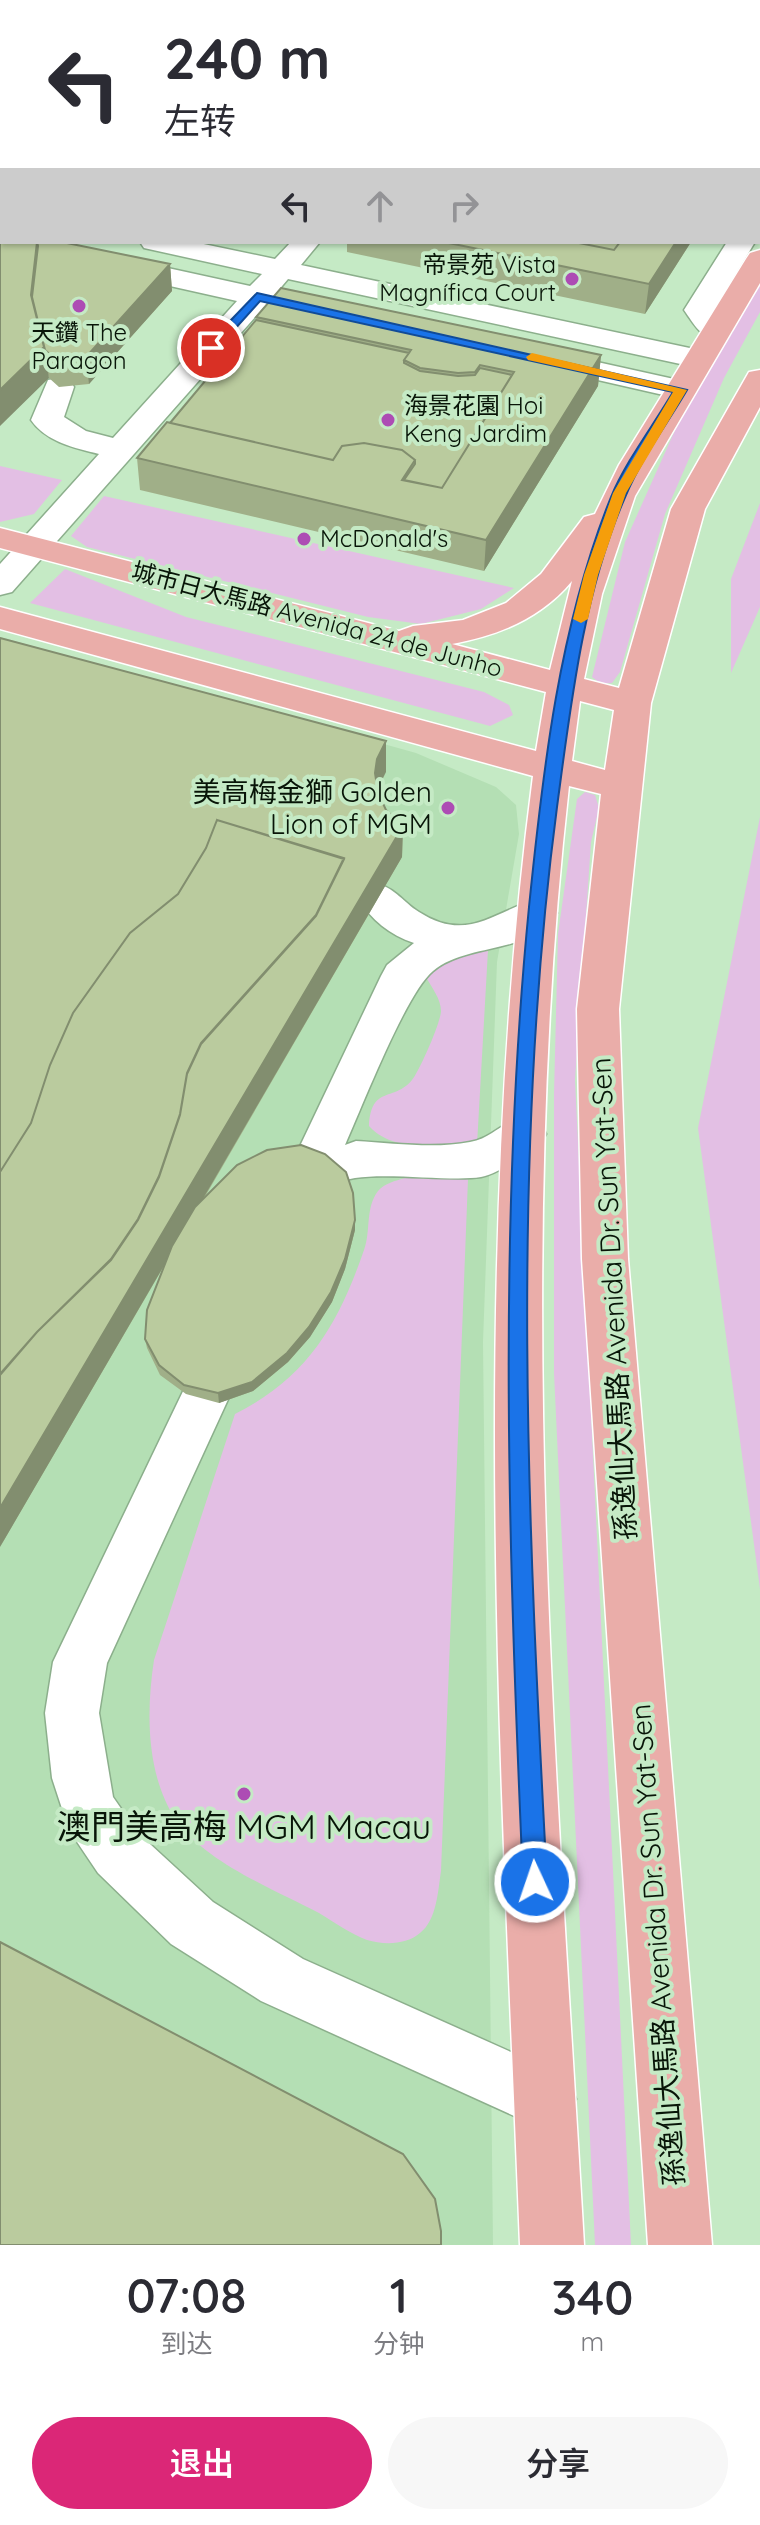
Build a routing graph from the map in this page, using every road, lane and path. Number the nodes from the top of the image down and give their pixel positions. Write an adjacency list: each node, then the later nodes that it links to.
1 (16, 244): 7 (street)
2 (163, 244): 6 (street)
3 (304, 244): 6 (street)
4 (740, 244): 9 (street)
5 (760, 259): 9 (main road)
6 (281, 269): 7 (street); 11 (street)
7 (257, 297): 8 (street); 15 (street)
8 (355, 318)
9 (716, 332): 11 (main road)
10 (521, 355): 14 (street)
11 (699, 359): 14 (main road)
12 (760, 379): 23 (main road, 孫逸仙大馬路 Avenida Dr. Sun Yat-Sen)
13 (59, 387): 15 (street)
14 (681, 390): 16 (main road)
15 (120, 450): 18 (street)
16 (619, 493): 21 (main road); 22 (main road)
17 (0, 538): 18 (main road, 城市日大馬路 Avenida 24 de Junho)
18 (34, 547): 19 (street); 21 (main road, 城市日大馬路 Avenida 24 de Junho)
19 (0, 585)
20 (0, 618): 24 (main road)
21 (380, 637): 22 (main road, 城市日大馬路 Avenida 24 de Junho)
22 (566, 686): 23 (main road, 城市日大馬路 Avenida 24 de Junho); 24 (main road)
23 (633, 703): 25 (main road, 孫逸仙大馬路 Avenida Dr. Sun Yat-Sen)
24 (552, 769): 25 (main road); 27 (main road)
25 (621, 787): 35 (main road, 孫逸仙大馬路 Avenida Dr. Sun Yat-Sen)
26 (378, 898): 28 (street)
27 (537, 913): 28 (street); 29 (main road)
28 (461, 940): 30 (street)
29 (524, 1134): 30 (street); 33 (main road)
30 (301, 1192): 31 (street)
31 (274, 1249)
32 (248, 1306): 33 (street)
33 (545, 2099): 34 (main road)
34 (552, 2245)
35 (680, 2245)

